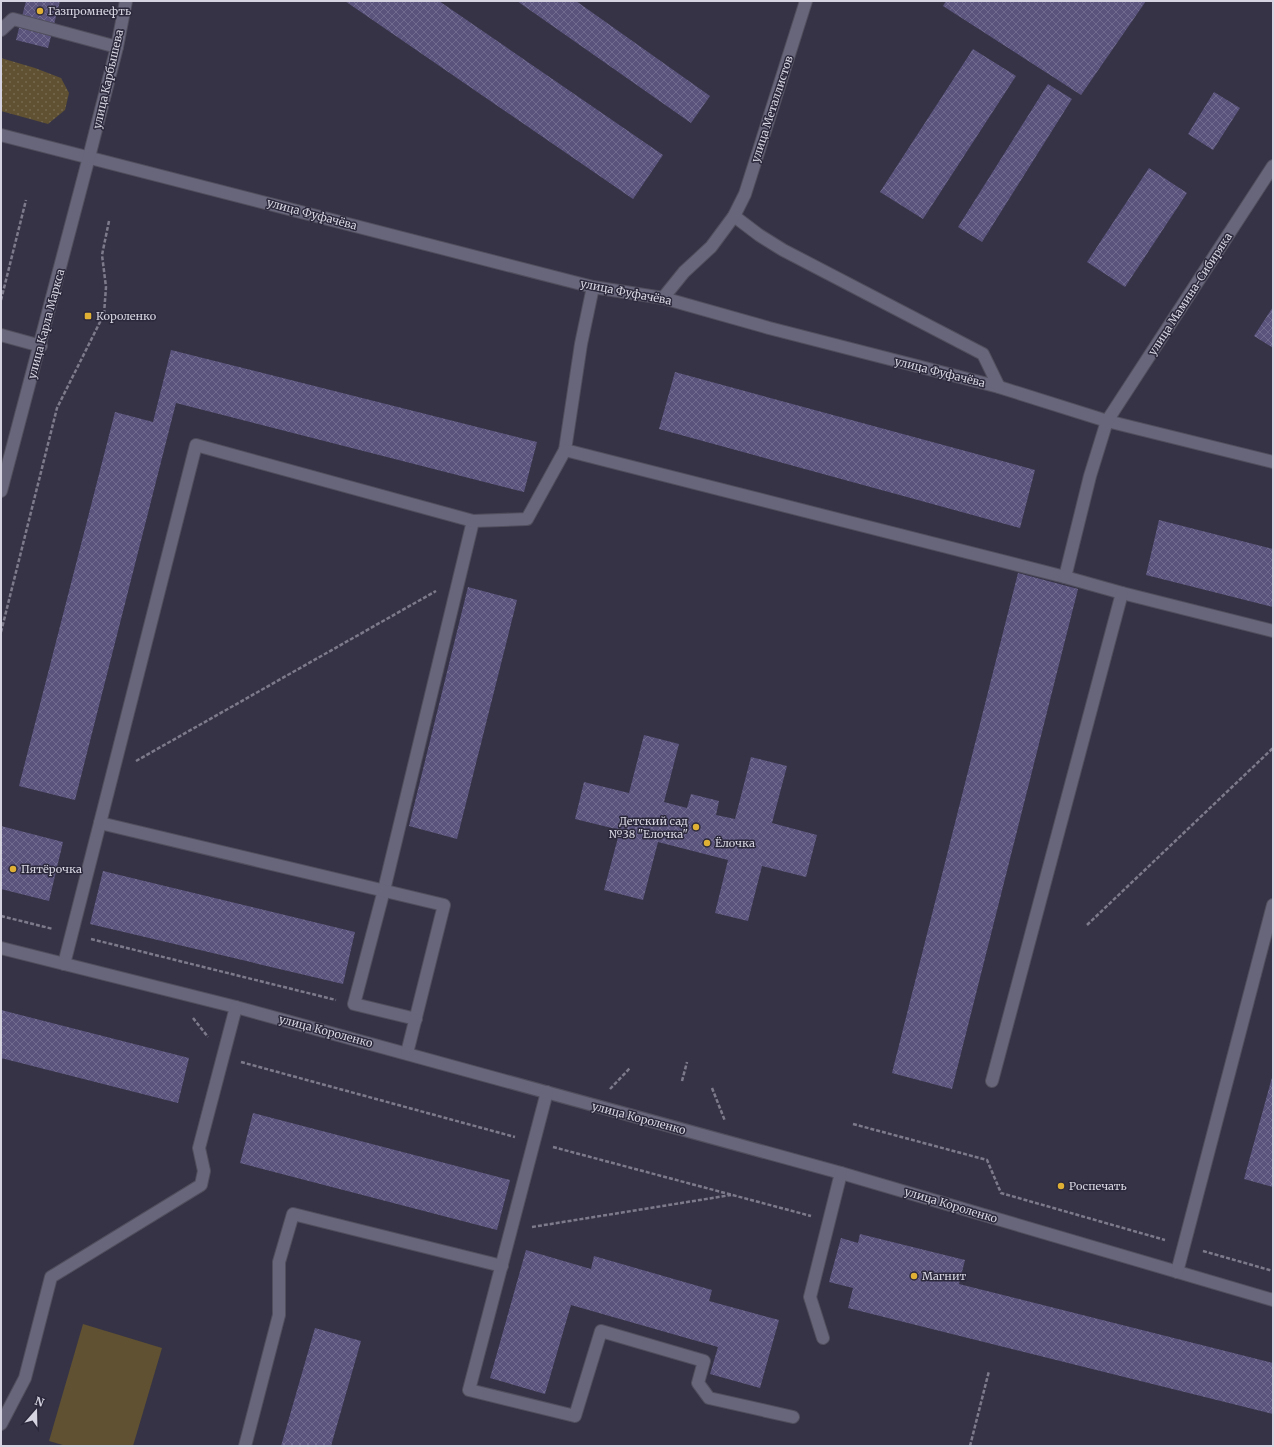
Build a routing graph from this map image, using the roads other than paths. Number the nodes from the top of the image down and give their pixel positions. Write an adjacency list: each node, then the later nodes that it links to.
1 (126, 1): 4 (street, улица Карбышева)
2 (806, 1): 8 (street, улица Металлистов)
3 (1, 30): 4 (street)
4 (117, 47): 6 (street, улица Карбышева)
5 (1, 135): 6 (street, улица Фуфачёва)
6 (90, 156): 9 (street, улица Фуфачёва); 12 (street, улица Карла Маркса)
7 (1273, 166): 14 (street, улица Мамина-Сибиряка)
8 (734, 216): 10 (street, улица Металлистов); 13 (street)
9 (593, 287): 10 (street, улица Фуфачёва); 15 (street)
10 (663, 298): 13 (street, улица Фуфачёва)
11 (1, 335): 12 (street)
12 (41, 346): 17 (street, улица Карла Маркса)
13 (999, 387): 14 (street, улица Фуфачёва)
14 (1107, 421): 16 (street, улица Фуфачёва); 19 (street, улица Мамина-Сибиряка)
15 (565, 450): 18 (street); 19 (street)
16 (1273, 462)
17 (1, 491)
18 (472, 521): 22 (street); 23 (street)
19 (1065, 577): 20 (street)
20 (1122, 593): 21 (street); 30 (street)
21 (1273, 631)
22 (100, 823): 23 (street); 26 (street)
23 (384, 890): 28 (street); 28 (street)
24 (1273, 904): 34 (street)
25 (1, 948): 26 (street, улица Короленко)
26 (64, 964): 27 (street, улица Короленко)
27 (236, 1007): 29 (street, улица Короленко); 38 (street)
28 (416, 1019): 29 (street)
29 (407, 1053): 31 (street, улица Короленко)
30 (992, 1081)
31 (547, 1092): 32 (street, улица Короленко); 33 (street)
32 (841, 1173): 34 (street, улица Короленко); 36 (street)
33 (502, 1266): 37 (street); 39 (street)
34 (1177, 1272): 35 (street, улица Короленко)
35 (1273, 1300)
36 (823, 1338)
37 (793, 1417)
38 (1, 1424)
39 (245, 1446)

